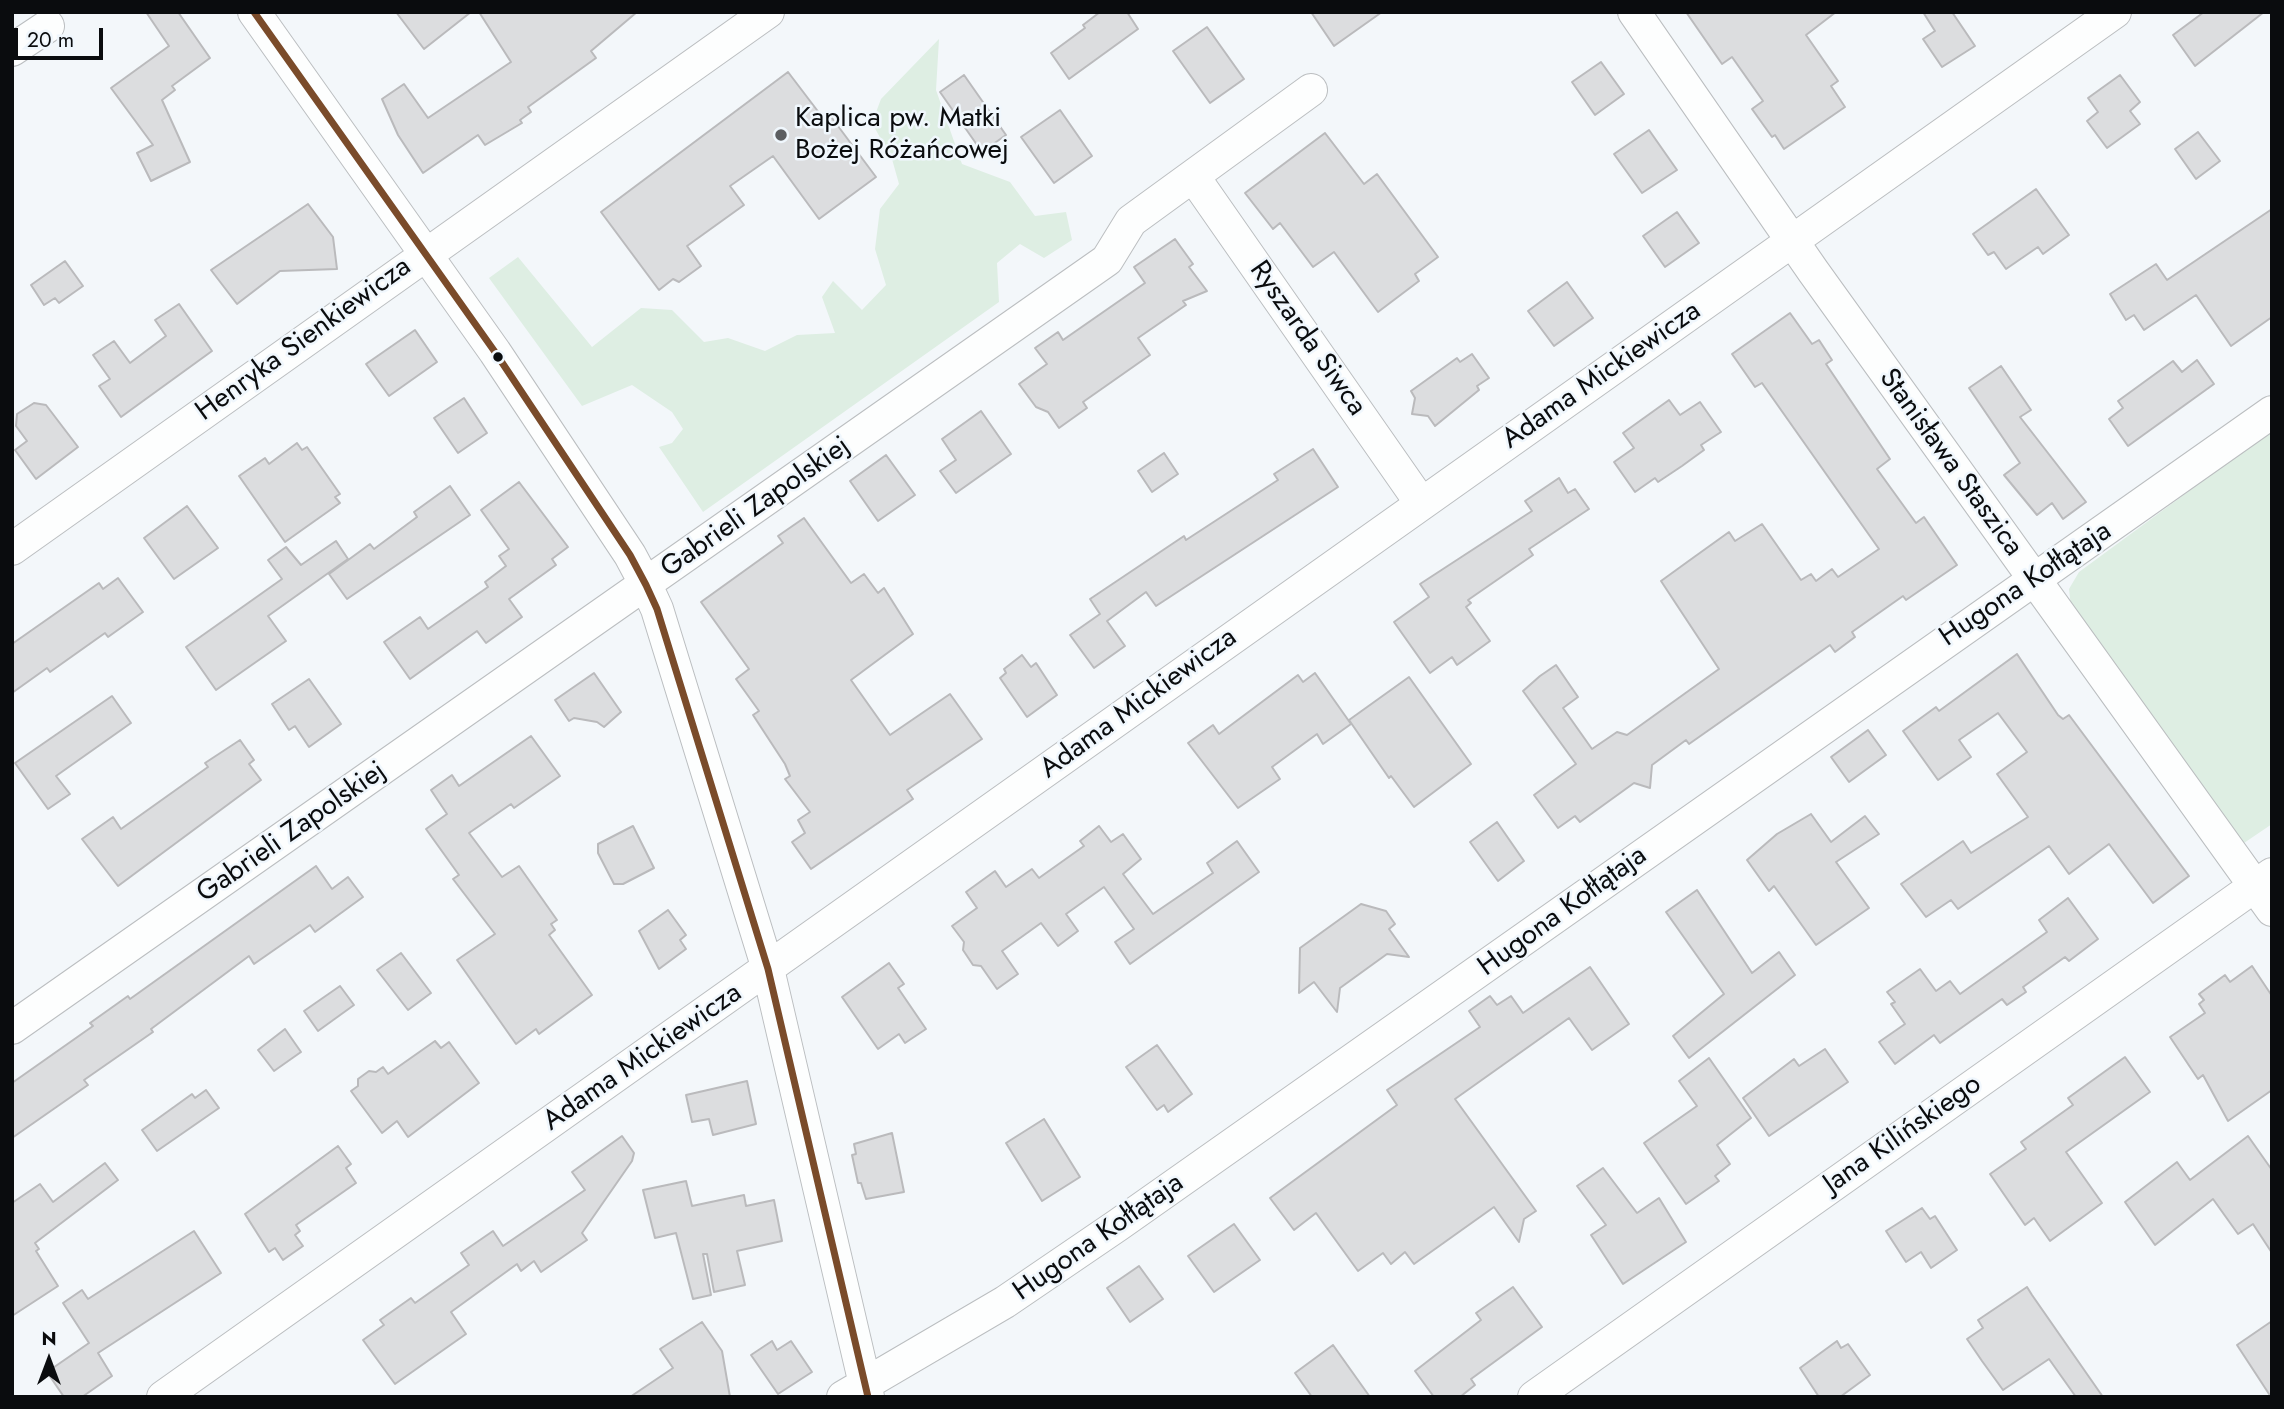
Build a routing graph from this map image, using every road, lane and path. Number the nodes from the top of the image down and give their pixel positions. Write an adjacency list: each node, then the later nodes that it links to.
1 (254, 12): 10 (street)
2 (768, 12): 10 (street, Henryka Sienkiewicza)
3 (1634, 12): 9 (street, Stanisława Staszica)
4 (2115, 12): 9 (street, Adama Mickiewicza)
5 (48, 26): 6 (street)
6 (12, 50)
7 (1311, 90): 8 (street, Gabrieli Zapolskiej)
8 (1193, 176): 12 (street, Ryszarda Siwca); 15 (street, Gabrieli Zapolskiej)
9 (1793, 242): 12 (street, Adama Mickiewicza); 14 (street, Stanisława Staszica)
10 (424, 254): 13 (street, Henryka Sienkiewicza); 15 (street)
11 (2272, 412): 14 (street, Hugona Kołłątaja)
12 (1421, 503): 17 (street, Adama Mickiewicza)
13 (12, 549)
14 (2032, 577): 16 (street, Stanisława Staszica); 19 (street, Hugona Kołłątaja)
15 (646, 585): 17 (street); 18 (street, Gabrieli Zapolskiej)
16 (2266, 890): 21 (street, Jana Kilińskiego)
17 (768, 970): 19 (street); 20 (street, Adama Mickiewicza)
18 (12, 1028)
19 (859, 1392)
20 (163, 1397)
21 (1534, 1397)

